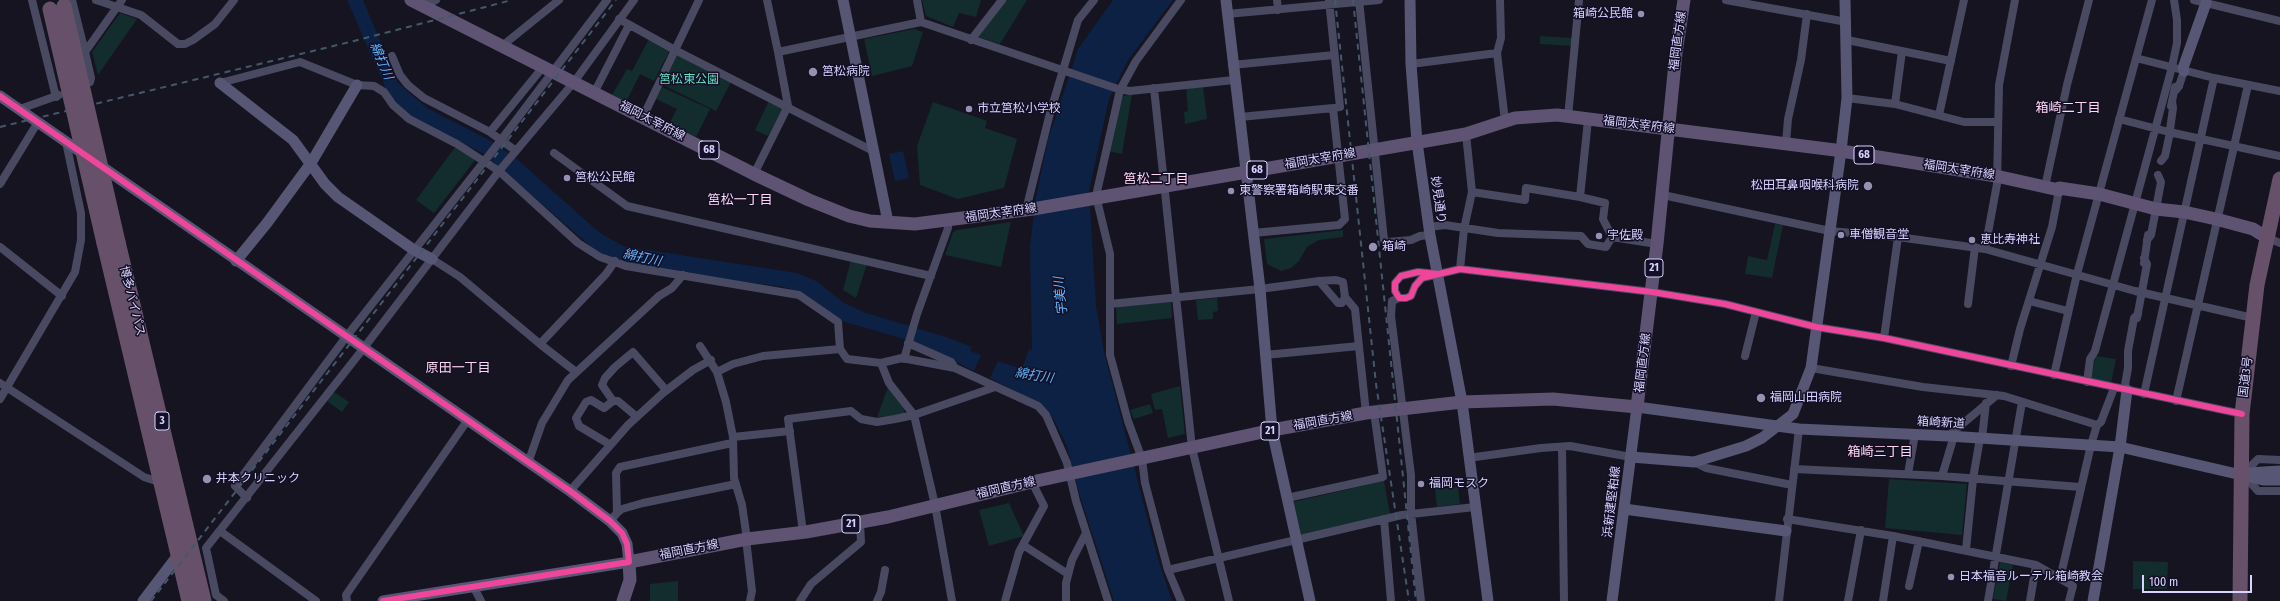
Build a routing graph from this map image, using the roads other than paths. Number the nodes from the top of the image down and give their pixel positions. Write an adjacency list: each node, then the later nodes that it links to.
1 (32, 0): 80 (street)
2 (96, 0): 35 (street)
3 (234, 0): 35 (street)
4 (411, 0): 36 (main road, 福岡太宰府線 / 68)
5 (436, 0): 36 (street)
6 (559, 0): 48 (street)
7 (607, 0): 61 (street)
8 (634, 0): 40 (street)
9 (699, 0): 49 (street)
10 (767, 0): 52 (street)
11 (843, 0): 45 (street)
12 (917, 0): 42 (street)
13 (1002, 0): 46 (street)
14 (1181, 0): 72 (street)
15 (1226, 0): 38 (street)
16 (1277, 0): 37 (street)
17 (1379, 0): 31 (street)
18 (1410, 0): 58 (street, 妙見通り)
19 (1500, 0): 53 (street)
20 (1579, 0): 84 (street)
21 (1684, 0): 91 (main road, 福岡直方線 / 21)
22 (1726, 0): 39 (street)
23 (1845, 0): 43 (street)
24 (1964, 0): 57 (street)
25 (2014, 0): 89 (street)
26 (2089, 0): 117 (street)
27 (2152, 0): 56 (street)
28 (2174, 0): 60 (street)
29 (2194, 0): 34 (street)
30 (1091, 1): 63 (street)
31 (1359, 1): 32 (street); 101 (street)
32 (1329, 2): 37 (street); 55 (street)
33 (59, 3): 51 (street); 138 (highway, 博多バイパス / 3, bridge)
34 (2206, 3): 41 (street); 62 (street)
35 (119, 4): 51 (street)
36 (424, 6): 48 (main road, 福岡太宰府線 / 68)
37 (1278, 10): 38 (street)
38 (1226, 14): 59 (street)
39 (1807, 14): 43 (street); 99 (street)
40 (620, 19): 44 (street); 67 (street)
41 (2280, 21)
42 (921, 22): 45 (street); 46 (street)
43 (1847, 22): 47 (street)
44 (629, 25): 49 (street); 74 (street)
45 (850, 37): 52 (street); 104 (street)
46 (971, 40): 63 (street)
47 (1847, 40): 50 (street); 76 (street)
48 (502, 46): 61 (main road, 福岡太宰府線 / 68)
49 (675, 50): 78 (street); 82 (street)
50 (1902, 51): 57 (street); 77 (street)
51 (86, 52): 66 (street)
52 (778, 52): 78 (street)
53 (1497, 53): 58 (street); 87 (street)
54 (392, 56): 92 (street)
55 (1334, 56): 59 (street); 79 (street)
56 (2136, 58): 60 (street); 85 (street)
57 (1951, 61): 81 (street)
58 (1411, 64): 98 (street, 妙見通り)
59 (1232, 65): 65 (street)
60 (2172, 67): 62 (street); 90 (street)
61 (548, 69): 67 (main road, 福岡太宰府線 / 68); 92 (street); 96 (street)
62 (2184, 71): 64 (street); 93 (street)
63 (1065, 72): 72 (street); 125 (street)
64 (2214, 78): 70 (street); 95 (street)
65 (1234, 80): 71 (street); 83 (street)
66 (90, 82)
67 (574, 82): 74 (main road, 福岡太宰府線 / 68); 102 (street)
68 (220, 83): 69 (street); 109 (street)
69 (357, 85): 108 (street); 109 (street)
70 (2248, 85): 73 (street); 100 (street)
71 (1154, 88): 72 (street); 116 (street)
72 (1119, 89): 122 (street)
73 (2280, 91)
74 (594, 93): 82 (main road, 福岡太宰府線 / 68)
75 (0, 96): 80 (street)
76 (1847, 98): 77 (street); 103 (street)
77 (1895, 104): 81 (street)
78 (788, 106): 104 (street); 112 (street)
79 (1333, 108): 83 (street); 106 (street)
80 (20, 109): 88 (street)
81 (1939, 115): 89 (street)
82 (643, 117): 112 (main road, 福岡太宰府線 / 68)
83 (1240, 117): 111 (street)
84 (1568, 117): 86 (main road, 福岡太宰府線 / 68); 87 (main road, 福岡太宰府線 / 68)
85 (2119, 118): 90 (street); 121 (street)
86 (1588, 120): 91 (main road, 福岡太宰府線 / 68); 123 (street)
87 (1505, 121): 94 (main road, 福岡太宰府線 / 68)
88 (38, 122): 97 (street); 115 (street)
89 (1998, 122): 113 (street)
90 (2155, 128): 93 (street); 124 (street)
91 (1668, 129): 99 (main road, 福岡太宰府線 / 68); 120 (main road, 福岡直方線 / 21)
92 (490, 132): 96 (street)
93 (2169, 132): 95 (street); 126 (street)
94 (1466, 134): 98 (main road, 福岡太宰府線 / 68); 119 (street)
95 (2201, 138): 100 (street); 127 (street)
96 (501, 140): 102 (street); 108 (street)
97 (66, 142): 145 (street); 158 (street)
98 (1417, 142): 101 (main road, 福岡太宰府線 / 68); 132 (street, 妙見通り)
99 (1786, 144): 103 (main road, 福岡太宰府線 / 68)
100 (2234, 146): 107 (street); 128 (street)
101 (1374, 149): 106 (main road, 福岡太宰府線 / 68); 132 (street)
102 (516, 151): 110 (street)
103 (1840, 151): 113 (main road, 福岡太宰府線 / 68); 133 (street)
104 (875, 152): 130 (street)
105 (554, 153): 152 (street)
106 (1339, 156): 111 (main road, 福岡太宰府線 / 68); 134 (street)
107 (2280, 156)
108 (484, 160): 110 (street); 143 (street)
109 (311, 163): 143 (street); 145 (street)
110 (499, 171): 144 (street); 146 (street)
111 (1247, 172): 116 (main road, 福岡太宰府線 / 68); 134 (street)
112 (754, 174): 130 (main road, 福岡太宰府線 / 68)
113 (1996, 176): 117 (main road, 福岡太宰府線 / 68); 142 (street)
114 (2280, 179): 137 (highway, 国道3号)
115 (0, 184)
116 (1163, 185): 122 (main road, 福岡太宰府線 / 68); 159 (street)
117 (2045, 187): 118 (main road, 福岡太宰府線 / 68)
118 (2059, 190): 121 (main road, 福岡太宰府線 / 68); 147 (street)
119 (1472, 192): 123 (street); 131 (street)
120 (1663, 194): 133 (street); 139 (main road, 福岡直方線 / 21)
121 (2099, 194): 124 (main road, 福岡太宰府線 / 68); 150 (street)
122 (1094, 197): 125 (main road, 福岡太宰府線 / 68); 164 (street)
123 (1580, 197): 135 (street)
124 (2135, 203): 126 (main road, 福岡太宰府線 / 68); 154 (street)
125 (1029, 209): 129 (main road, 福岡太宰府線 / 68)
126 (2156, 209): 127 (main road, 福岡太宰府線 / 68); 157 (street)
127 (2184, 212): 128 (main road, 福岡太宰府線 / 68); 162 (street)
128 (2216, 219): 137 (main road, 福岡太宰府線 / 68); 166 (street)
129 (948, 220): 130 (main road, 福岡太宰府線 / 68); 152 (street)
130 (888, 222)
131 (1464, 229): 132 (street); 135 (street); 148 (street)
132 (1430, 231): 149 (street, 妙見通り)
133 (1830, 231): 136 (street); 170 (street)
134 (1253, 233): 155 (street)
135 (1612, 237): 139 (street)
136 (1898, 237): 141 (street); 172 (street)
137 (2273, 240): 169 (highway, 国道3号)
138 (111, 242): 242 (highway, 博多バイパス / 3); 282 (highway, 博多バイパス / 3)
139 (1657, 244): 156 (main road, 福岡直方線 / 21)
140 (0, 247): 158 (street)
141 (1975, 247): 142 (street); 165 (street)
142 (1985, 249): 147 (street)
143 (414, 250): 144 (street); 171 (street)
144 (432, 259): 174 (street); 178 (street)
145 (236, 261): 171 (street)
146 (615, 261): 151 (street); 174 (street)
147 (2041, 264): 150 (street); 163 (street)
148 (1460, 269): 149 (street); 156 (street)
149 (1439, 274): 161 (street); 161 (street); 201 (street, 妙見通り)
150 (2076, 274): 154 (street); 167 (street)
151 (683, 275): 177 (street); 187 (street)
152 (931, 276): 173 (street)
153 (1319, 281): 155 (street); 160 (street); 160 (street)
154 (2112, 285): 157 (street); 190 (street)
155 (1260, 289): 159 (street); 179 (street)
156 (1652, 292): 168 (street); 204 (main road, 福岡直方線 / 21)
157 (2142, 292): 162 (street); 195 (street)
158 (62, 296): 191 (street)
159 (1175, 297): 164 (street); 225 (street)
160 (1344, 297): 176 (street)
161 (1398, 298): 205 (street)
162 (2165, 298): 166 (street); 196 (street)
163 (2029, 301): 167 (street); 184 (street)
164 (1110, 304): 228 (street)
165 (1968, 304)
166 (2198, 306): 169 (street); 200 (street)
167 (2068, 311): 189 (street)
168 (1756, 312): 170 (street); 180 (street)
169 (2253, 318): 207 (highway, 国道3号)
170 (1816, 327): 172 (street); 186 (street)
171 (346, 337): 178 (street); 248 (street)
172 (1884, 338): 184 (street)
173 (908, 343): 181 (street); 185 (street)
174 (540, 344): 187 (street)
175 (700, 346): 182 (street)
176 (1359, 346): 179 (street); 206 (street)
177 (840, 349): 183 (street); 188 (street)
178 (363, 350): 210 (street); 248 (street)
179 (1265, 355): 215 (street)
180 (1745, 356)
181 (904, 359): 183 (street); 185 (street)
182 (710, 360): 188 (street); 194 (street)
183 (881, 363): 208 (street)
184 (2011, 366): 189 (street)
185 (955, 368): 192 (street)
186 (1811, 368): 197 (street); 212 (street)
187 (576, 372): 231 (street)
188 (717, 372): 219 (street)
189 (2054, 375): 190 (street)
190 (2087, 382): 193 (street)
191 (3, 385): 198 (street); 242 (street)
192 (995, 387): 208 (street); 234 (street)
193 (2114, 388): 195 (street); 211 (street)
194 (666, 390): 199 (street); 209 (street)
195 (2127, 390): 196 (street); 224 (street)
196 (2144, 394): 200 (street)
197 (1996, 395): 202 (street); 203 (street)
198 (0, 399)
199 (613, 401): 209 (street); 221 (street)
200 (2176, 401): 207 (street)
201 (1462, 402): 204 (main road, 福岡直方線 / 21); 205 (main road, 福岡直方線 / 21); 227 (street, 妙見通り)
202 (2022, 402): 211 (street); 220 (street)
203 (1986, 403): 217 (street); 218 (street)
204 (1637, 407): 212 (street, 箱崎新道 / 21); 226 (street, 浜新建堅粕線)
205 (1402, 408): 206 (main road, 福岡直方線 / 21); 253 (street)
206 (1370, 412): 215 (main road, 福岡直方線 / 21); 249 (street)
207 (2242, 414): 236 (highway, 国道3号)
208 (914, 415): 214 (street); 250 (street)
209 (637, 417): 221 (street)
210 (467, 421): 231 (street); 285 (street)
211 (2097, 425): 222 (street)
212 (1775, 427): 213 (street, 箱崎新道 / 21); 230 (street)
213 (1799, 429): 216 (street, 箱崎新道 / 21); 232 (street)
214 (790, 430): 219 (street); 261 (street)
215 (1272, 430): 225 (main road, 福岡直方線 / 21); 249 (street)
216 (1915, 434): 217 (street, 箱崎新道 / 21); 235 (street)
217 (1951, 436): 218 (street, 箱崎新道 / 21); 237 (street)
218 (1981, 438): 220 (street, 箱崎新道 / 21); 238 (street)
219 (733, 440): 243 (street); 254 (street)
220 (2016, 441): 222 (street, 箱崎新道 / 21); 241 (street)
221 (609, 444): 246 (street)
222 (2091, 445): 224 (street, 箱崎新道 / 21); 245 (street)
223 (1562, 447): 226 (street); 227 (street); 302 (street)
224 (2120, 447): 236 (street, 箱崎新道 / 21); 310 (street)
225 (1192, 448): 228 (main road, 福岡直方線 / 21); 271 (street)
226 (1631, 457): 230 (street); 252 (street, 浜新建堅粕線)
227 (1468, 458): 251 (street, 妙見通り)
228 (1139, 459): 234 (main road, 福岡直方線 / 21); 275 (street)
229 (2280, 460): 236 (street)
230 (1694, 462): 244 (street)
231 (528, 463): 246 (street)
232 (1794, 469): 235 (street); 244 (street)
233 (2280, 471): 236 (street)
234 (1070, 474): 240 (main road, 福岡直方線 / 21); 262 (street)
235 (1908, 474): 237 (street)
236 (2243, 474): 239 (street); 247 (street); 311 (highway, 国道3号)
237 (1942, 476): 238 (street)
238 (1973, 479): 241 (street); 268 (street)
239 (2280, 480)
240 (1032, 482): 250 (main road, 福岡直方線 / 21); 267 (street)
241 (2009, 482): 245 (street); 270 (street)
242 (162, 483): 269 (highway, 博多バイパス / 3)
243 (736, 484): 254 (street); 264 (street)
244 (1792, 485): 256 (street)
245 (2080, 487): 277 (street)
246 (570, 491): 254 (street)
247 (2280, 491)
248 (247, 498): 260 (street)
249 (1287, 498): 265 (street)
250 (935, 505): 257 (main road, 福岡直方線 / 21); 292 (street)
251 (1475, 507): 253 (street); 301 (street, 妙見通り)
252 (1624, 509): 259 (street); 303 (street, 浜新建堅粕線)
253 (1412, 513): 255 (street); 300 (street)
254 (613, 517): 272 (street)
255 (1384, 519): 265 (street); 299 (street)
256 (1788, 519): 258 (street); 259 (street)
257 (860, 523): 261 (main road, 福岡直方線 / 21); 290 (street)
258 (1861, 530): 263 (street); 305 (street)
259 (1786, 531): 304 (street)
260 (220, 532): 283 (street); 284 (street)
261 (803, 532): 264 (main road, 福岡直方線 / 21)
262 (1086, 533): 276 (street); 295 (street)
263 (1893, 536): 266 (street); 306 (street)
264 (746, 539): 272 (main road, 福岡直方線 / 21); 289 (street)
265 (1295, 539): 271 (street); 298 (street)
266 (1919, 541): 268 (street); 279 (street)
267 (1023, 545): 276 (street); 293 (street)
268 (1966, 550): 270 (street)
269 (178, 554): 280 (street); 281 (highway, 博多バイパス / 3)
270 (1996, 555): 273 (street); 307 (street)
271 (1218, 557): 275 (street); 297 (street)
272 (629, 562): 278 (street); 288 (main road)
273 (2036, 565): 277 (street); 308 (street)
274 (884, 570): 291 (street)
275 (1168, 570): 296 (street)
276 (1068, 574): 294 (street)
277 (2060, 580): 309 (street)
278 (473, 586): 286 (street); 287 (street)
279 (1909, 586)
280 (143, 601)
281 (189, 601)
282 (204, 601)
283 (224, 601)
284 (316, 601)
285 (347, 601)
286 (383, 601)
287 (481, 601)
288 (623, 601)
289 (750, 601)
290 (800, 601)
291 (877, 601)
292 (952, 601)
293 (1005, 601)
294 (1066, 601)
295 (1108, 601)
296 (1181, 601)
297 (1229, 601)
298 (1310, 601)
299 (1391, 601)
300 (1421, 601)
301 (1488, 601)
302 (1564, 601)
303 (1612, 601)
304 (1779, 601)
305 (1848, 601)
306 (1883, 601)
307 (1988, 601)
308 (2030, 601)
309 (2069, 601)
310 (2093, 601)
311 (2240, 601)

